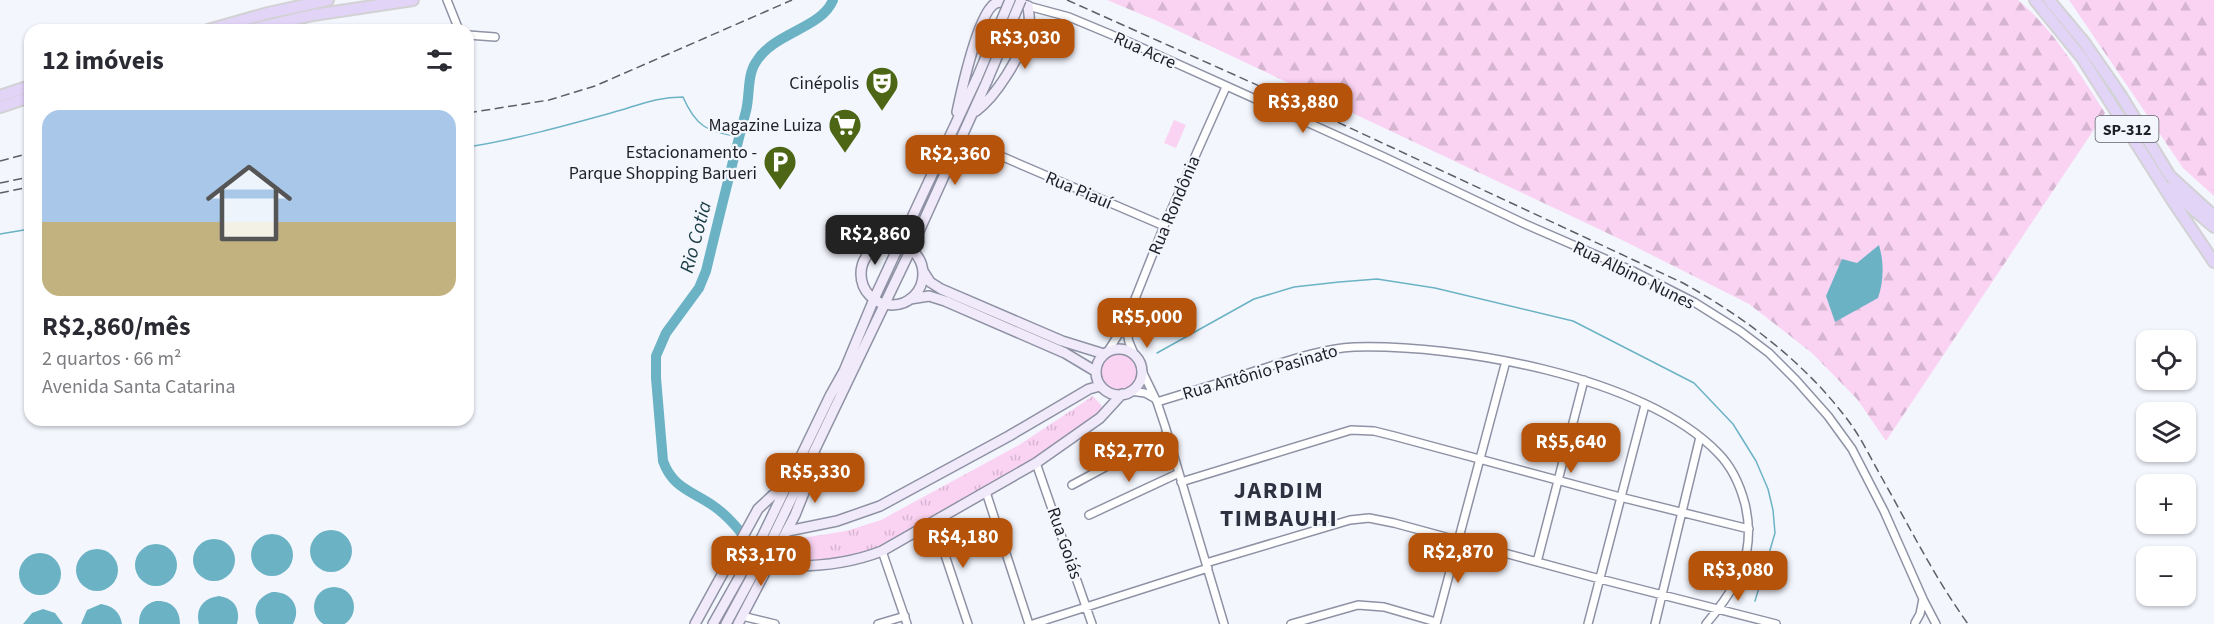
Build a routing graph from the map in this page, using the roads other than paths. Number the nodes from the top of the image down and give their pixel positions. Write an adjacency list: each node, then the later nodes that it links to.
1 (328, 0): 8 (main road)
2 (413, 0): 9 (main road)
3 (447, 0): 10 (street)
4 (1010, 0): 13 (main road, bridge)
5 (2035, 0): 22 (main road, SP-312)
6 (2049, 0): 23 (main road, SP-312)
7 (1025, 3): 13 (main road, bridge); 14 (street, Rua Acre); 19 (main road); 20 (main road)
8 (229, 24)
9 (274, 24)
10 (457, 24)
11 (474, 35): 12 (street)
12 (495, 37)
13 (982, 79): 19 (main road); 20 (main road)
14 (1226, 87): 24 (street, Rua Rondônia); 70 (street, Rua Albino Nunes)
15 (24, 88): 16 (main road)
16 (0, 96)
17 (24, 99): 18 (main road)
18 (0, 106)
19 (974, 112): 21 (main road)
20 (954, 129): 26 (main road)
21 (961, 139): 24 (street, Rua Piauí); 27 (main road)
22 (2152, 169): 25 (main road); 28 (main road, SP-312)
23 (2214, 216)
24 (1164, 226): 34 (street, Rua Rondônia)
25 (2214, 227)
26 (900, 244): 27 (main road); 31 (main road); 31 (main road)
27 (911, 249): 30 (main road); 33 (main road)
28 (2209, 250): 29 (main road, SP-312)
29 (2214, 262)
30 (923, 271): 32 (main road); 35 (main road)
31 (874, 299): 33 (main road); 54 (main road)
32 (910, 299): 33 (main road); 39 (main road)
33 (885, 304): 48 (main road)
34 (1125, 324): 35 (street, Rua Rondônia); 36 (street)
35 (1106, 353): 36 (main road); 39 (main road)
36 (1135, 356): 38 (main road)
37 (1506, 361): 40 (street, Rua Antônio Pasinato); 43 (street, Rua Antônio Pasinato); 49 (street)
38 (1142, 369): 42 (main road); 43 (street)
39 (1095, 371): 41 (main road)
40 (1584, 380): 44 (street, Rua Antônio Pasinato); 52 (street)
41 (1104, 389): 42 (main road); 45 (main road); 62 (main road)
42 (1126, 393): 43 (street); 45 (main road)
43 (1156, 401): 46 (street)
44 (1645, 405): 47 (street, Rua Antônio Pasinato); 57 (street)
45 (1110, 409): 50 (main road)
46 (1167, 434): 51 (street); 55 (street)
47 (1700, 436): 58 (street); 61 (street, Rua Antônio Pasinato)
48 (816, 447): 62 (main road); 79 (main road)
49 (1480, 460): 52 (street); 53 (street); 63 (street)
50 (1036, 463): 56 (main road); 71 (street, Rua Goiás)
51 (1179, 473): 53 (street); 59 (street)
52 (1557, 479): 57 (street); 65 (street)
53 (1181, 482): 67 (street)
54 (789, 485): 77 (main road); 78 (main road)
55 (1072, 485)
56 (986, 492): 60 (main road); 84 (street)
57 (1620, 497): 58 (street); 68 (street)
58 (1683, 513): 61 (street); 69 (street)
59 (1089, 514)
60 (934, 522): 64 (main road); 83 (street)
61 (1749, 529): 72 (street)
62 (788, 531): 66 (main road)
63 (1457, 540): 65 (street); 67 (street); 76 (street)
64 (882, 550): 66 (main road); 73 (street)
65 (1537, 562): 68 (street)
66 (769, 565): 74 (main road)
67 (1207, 565): 71 (street); 86 (street)
68 (1600, 579): 69 (street); 88 (street)
69 (1663, 596): 72 (street); 89 (street)
70 (1923, 599): 92 (street); 94 (street, Rua Albino Nunes)
71 (1086, 607): 84 (street); 85 (street, Rua Goiás)
72 (1718, 609): 75 (street); 90 (street)
73 (905, 616): 81 (street); 82 (street)
74 (740, 620): 80 (street)
75 (1750, 621): 91 (street)
76 (1436, 623): 87 (street)
77 (695, 624)
78 (713, 624)
79 (726, 624)
80 (775, 624)
81 (878, 624)
82 (907, 624)
83 (968, 624)
84 (1031, 624)
85 (1092, 624)
86 (1224, 624)
87 (1291, 624)
88 (1588, 624)
89 (1655, 624)
90 (1706, 624)
91 (1776, 624)
92 (1914, 624): 93 (street)
93 (1923, 624)
94 (1936, 624)

